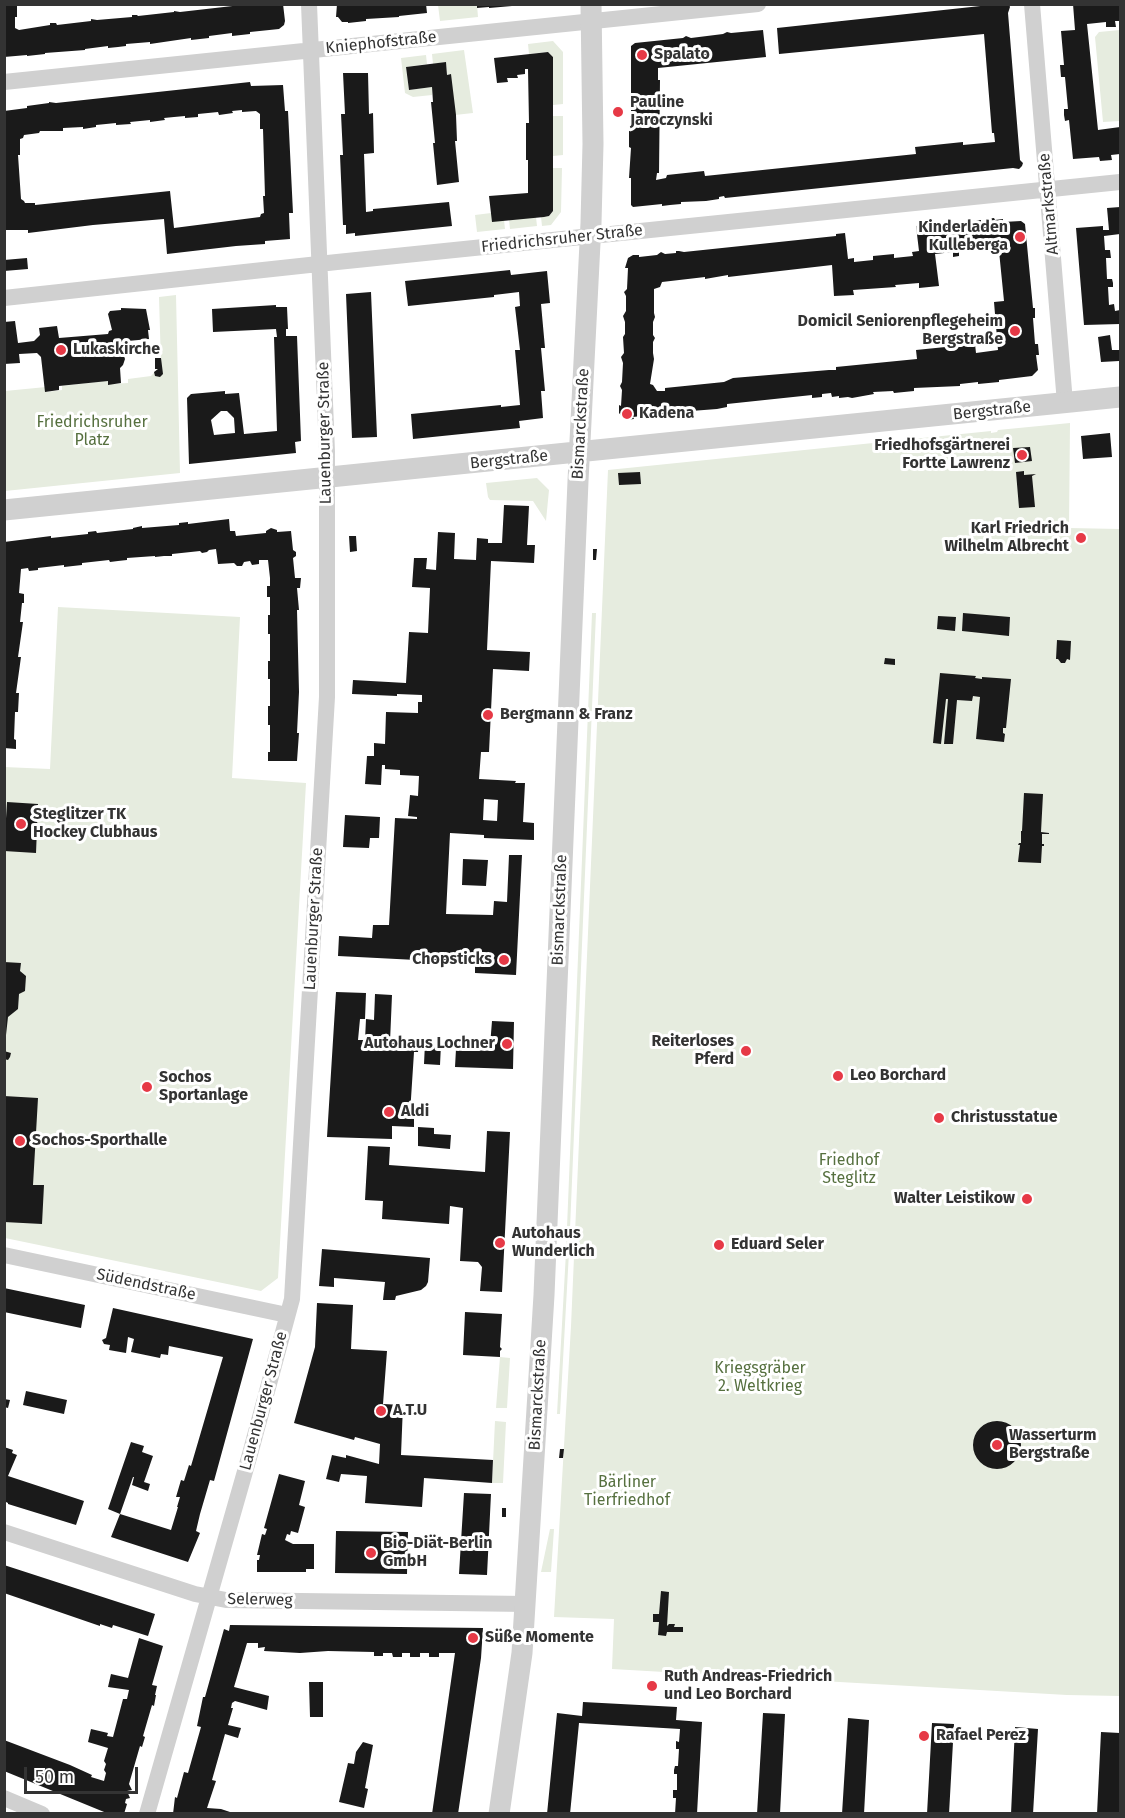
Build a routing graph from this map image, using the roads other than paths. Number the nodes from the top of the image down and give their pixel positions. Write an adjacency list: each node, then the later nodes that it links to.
1 (309, 4): 5 (street, Lauenburger Straße)
2 (758, 4): 4 (street, Kniephofstraße)
3 (1032, 4): 8 (street, Altmarkstraße)
4 (592, 13): 5 (street, Kniephofstraße); 9 (street, Bismarckstraße)
5 (310, 51): 6 (street, Kniephofstraße); 10 (street, Lauenburger Straße)
6 (4, 82)
7 (1120, 182): 8 (street, Friedrichsruher Straße)
8 (1048, 189): 9 (street, Friedrichsruher Straße); 13 (street, Altmarkstraße)
9 (590, 237): 10 (street, Friedrichsruher Straße); 14 (street, Bismarckstraße)
10 (319, 264): 11 (street, Friedrichsruher Straße); 15 (street, Lauenburger Straße)
11 (4, 298)
12 (1120, 397): 13 (street, Bergstraße)
13 (1065, 403): 14 (street, Bergstraße)
14 (579, 453): 15 (street, Bergstraße); 21 (street, Bismarckstraße)
15 (327, 479): 16 (street, Bergstraße); 18 (street, Lauenburger Straße)
16 (4, 510)
17 (4, 1256): 18 (street, Südendstraße)
18 (288, 1315): 20 (street, Lauenburger Straße)
19 (4, 1532): 20 (street, Selerweg)
20 (209, 1598): 21 (street, Selerweg); 24 (street, Lauenburger Straße)
21 (526, 1604): 25 (street, Bismarckstraße)
22 (4, 1798): 23 (street)
23 (42, 1814)
24 (147, 1814)
25 (499, 1814)

